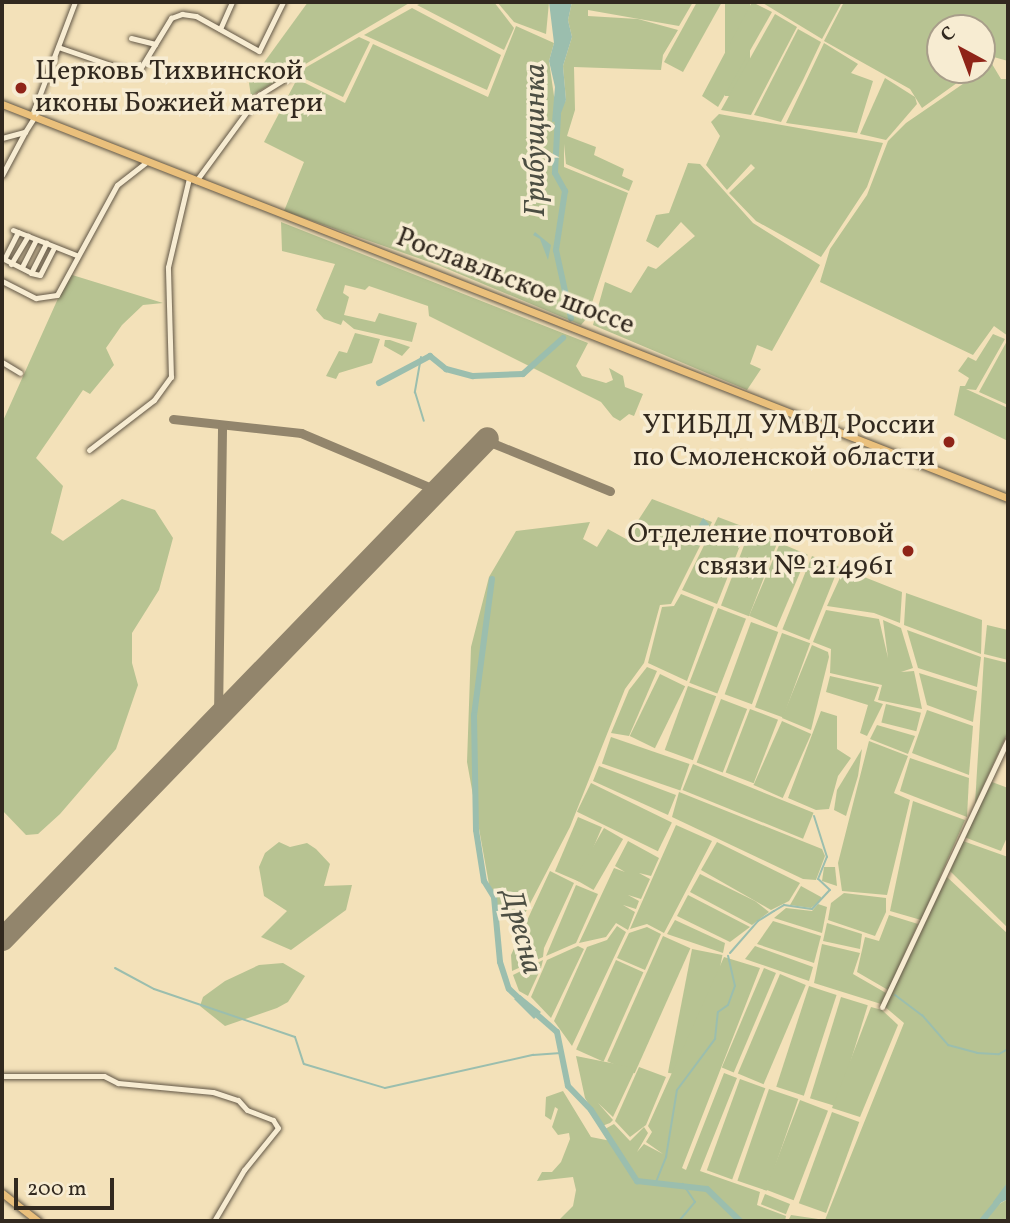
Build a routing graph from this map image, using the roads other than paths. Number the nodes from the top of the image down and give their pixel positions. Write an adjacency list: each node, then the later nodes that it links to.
1 (75, 2): 7 (street)
2 (232, 2): 4 (street)
3 (283, 2): 4 (street)
4 (220, 30): 6 (street)
5 (131, 38): 6 (street)
6 (155, 44): 7 (street)
7 (58, 47): 10 (street)
8 (292, 74): 15 (street)
9 (3, 104): 10 (main road, Рославльское шоссе)
10 (33, 116): 11 (street); 13 (main road, Рославльское шоссе)
11 (25, 132): 12 (street); 14 (street)
12 (2, 138)
13 (146, 162): 15 (main road, Рославльское шоссе); 20 (street)
14 (2, 175)
15 (193, 179): 27 (street); 28 (main road, Рославльское шоссе)
16 (28, 236): 17 (street); 21 (street); 21 (street)
17 (36, 240): 18 (street); 22 (street)
18 (46, 243): 19 (street); 23 (street)
19 (54, 247): 20 (street); 23 (street)
20 (76, 255): 24 (street)
21 (11, 264): 22 (street)
22 (22, 267): 23 (street)
23 (32, 273)
24 (2, 281)
25 (2, 362): 26 (street)
26 (20, 373)
27 (89, 450)
28 (1008, 498)
29 (1008, 739): 30 (street)
30 (882, 1007)
31 (2, 1076): 34 (street)
32 (2, 1193): 33 (main road)
33 (38, 1221)
34 (214, 1221)

